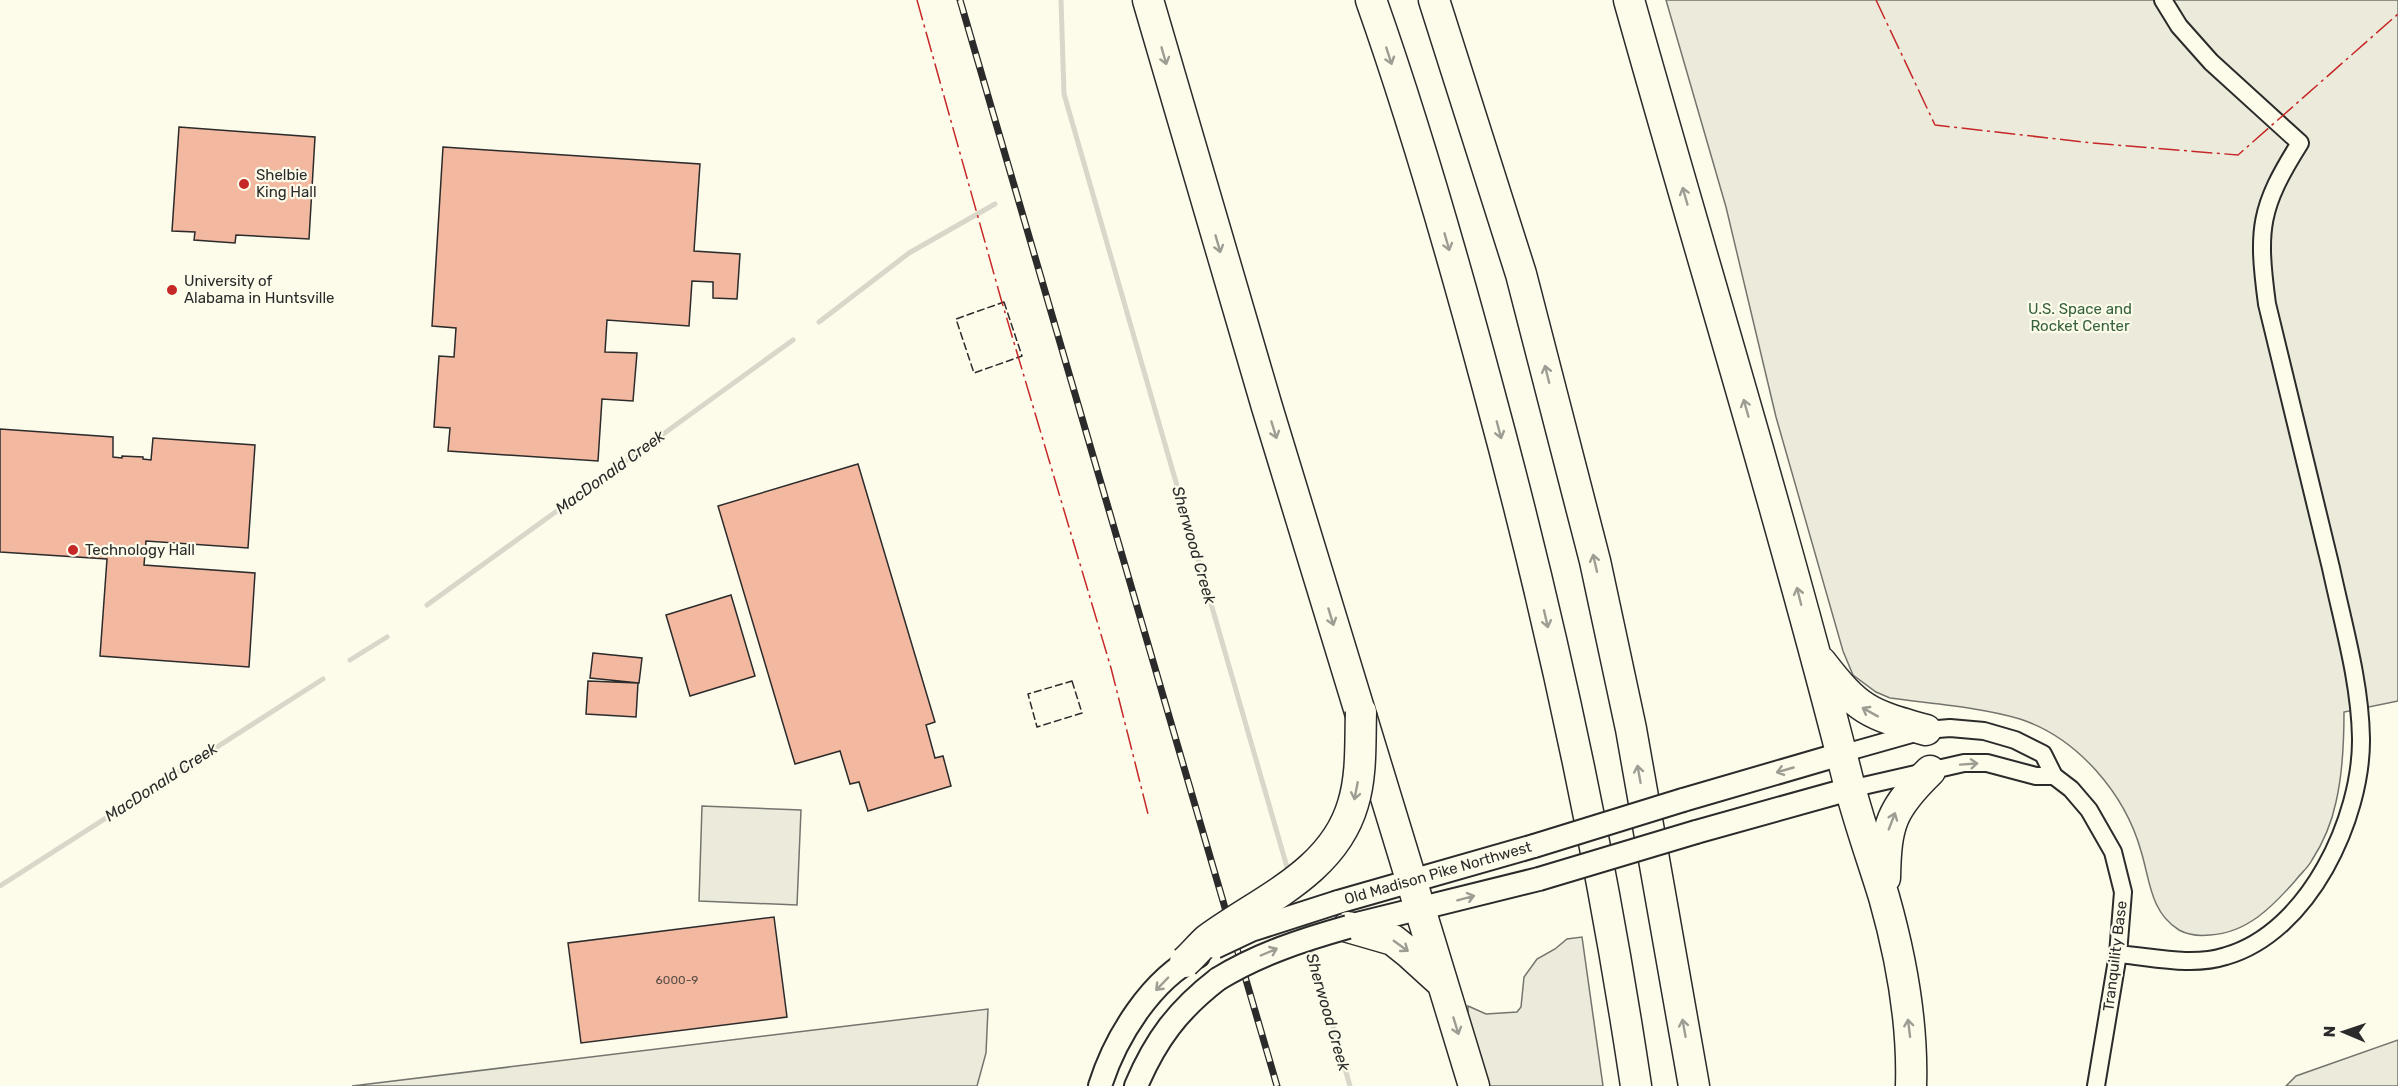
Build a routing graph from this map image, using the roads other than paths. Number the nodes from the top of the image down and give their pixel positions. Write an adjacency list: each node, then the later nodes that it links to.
1 (1371, 0): 22 (highway, one-way to 22)
2 (1434, 0): 23 (highway, one-way to 2)
3 (1629, 0): 6 (highway, one-way to 3)
4 (2163, 0): 16 (street)
5 (1147, 2): 7 (highway, one-way to 7)
6 (1814, 653): 8 (highway, one-way to 6); 9 (highway)
7 (1361, 712): 13 (highway); 17 (highway, one-way to 17, bridge)
8 (1926, 730): 9 (street, Tranquility Base); 11 (street, Tranquility Base)
9 (1841, 754): 12 (highway); 13 (main road, Old Madison Pike Northwest, one-way to 13, bridge)
10 (1930, 771): 11 (street, one-way to 11); 12 (street); 14 (highway, one-way to 10)
11 (2054, 776): 16 (street, Tranquility Base)
12 (1850, 789): 13 (main road, Old Madison Pike Northwest, one-way to 12, bridge); 14 (highway)
13 (1417, 896): 15 (main road, Old Madison Pike Northwest); 18 (highway)
14 (1884, 899): 24 (highway, one-way to 14)
15 (1343, 915): 17 (main road, Old Madison Pike Northwest, bridge); 18 (highway, one-way to 18); 20 (main road, Old Madison Pike Northwest, one-way to 15, bridge)
16 (2118, 954): 25 (street, Tranquility Base)
17 (1198, 956): 19 (main road, Old Madison Pike Northwest, one-way to 19)
18 (1443, 984): 21 (highway, one-way to 21)
19 (1100, 1086)
20 (1136, 1086)
21 (1474, 1086)
22 (1636, 1086)
23 (1694, 1086)
24 (1911, 1086)
25 (2096, 1086)

